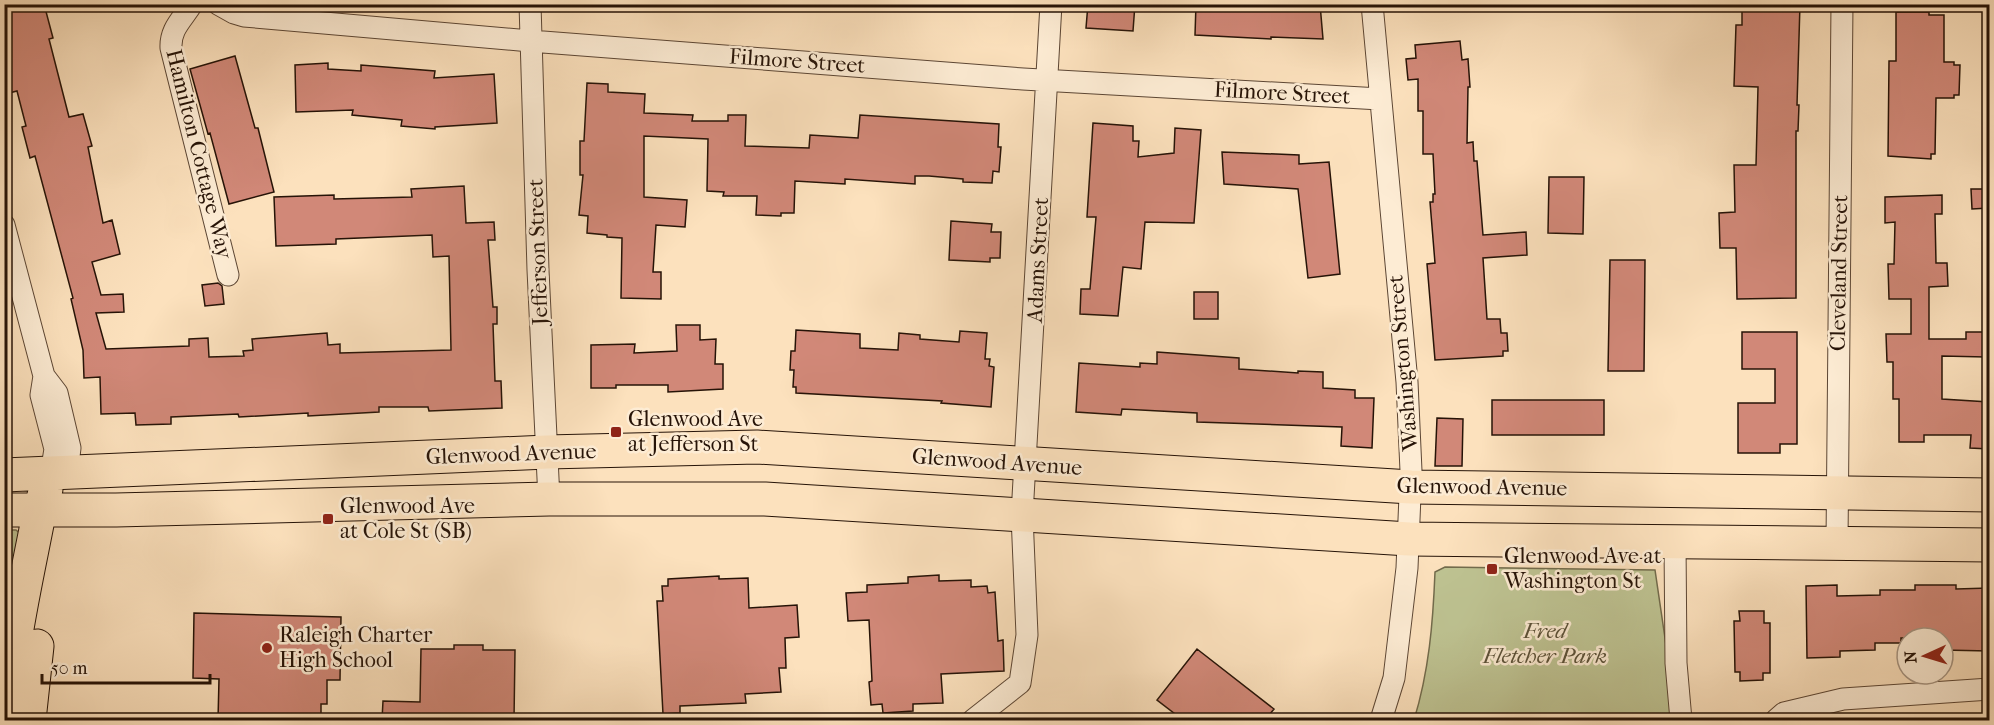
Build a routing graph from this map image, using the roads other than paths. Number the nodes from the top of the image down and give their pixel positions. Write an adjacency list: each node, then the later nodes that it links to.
1 (192, 4): 11 (street, Hamilton Cottage Way)
2 (218, 4): 7 (street, Filmore Street)
3 (530, 4): 7 (street, Jefferson Street)
4 (1052, 4): 8 (street, Adams Street)
5 (1372, 4): 9 (street, Washington Street)
6 (1842, 4): 17 (street, Cleveland Street)
7 (530, 41): 8 (street, Filmore Street); 12 (street, Jefferson Street)
8 (1047, 80): 9 (street, Filmore Street); 13 (street, Adams Street)
9 (1380, 99): 16 (street, Washington Street)
10 (4, 225): 14 (street)
11 (228, 275)
12 (547, 452): 13 (main road, Glenwood Avenue); 14 (main road, Glenwood Avenue); 19 (street, Jefferson Street)
13 (1026, 465): 16 (main road, Glenwood Avenue); 22 (street, Adams Street)
14 (59, 474): 15 (main road, Glenwood Avenue); 20 (main road)
15 (4, 475)
16 (1411, 487): 17 (main road, Glenwood Avenue); 23 (street, Washington Street)
17 (1836, 493): 18 (main road, Glenwood Avenue); 25 (street, Cleveland Street)
18 (1989, 495)
19 (549, 500): 20 (main road, Glenwood Avenue); 22 (main road, Glenwood Avenue)
20 (50, 509): 21 (main road, Glenwood Avenue); 28 (main road); 29 (main road)
21 (4, 510)
22 (1022, 515): 23 (main road, Glenwood Avenue); 30 (street, Adams Street)
23 (1409, 539): 24 (main road, Glenwood Avenue); 31 (street, Washington Street)
24 (1675, 542): 25 (main road, Glenwood Avenue); 32 (street)
25 (1837, 542): 26 (main road, Glenwood Avenue)
26 (1989, 545)
27 (1989, 689): 33 (street)
28 (6, 698)
29 (29, 720)
30 (973, 720)
31 (1381, 720)
32 (1681, 720)
33 (1776, 720)

